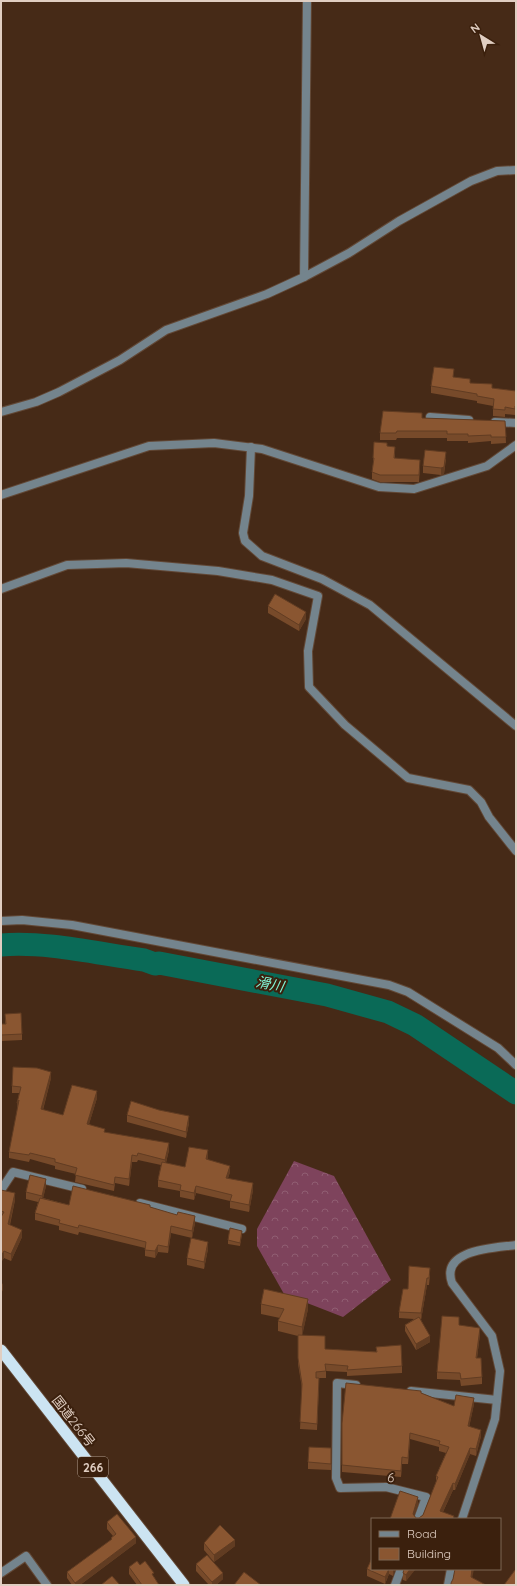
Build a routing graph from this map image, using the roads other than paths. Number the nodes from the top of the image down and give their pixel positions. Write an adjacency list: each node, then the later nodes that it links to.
1 (307, 1): 3 (street)
2 (516, 170): 3 (street)
3 (304, 277): 4 (street)
4 (1, 412)
5 (430, 417): 6 (street)
6 (516, 423)
7 (516, 445): 8 (street)
8 (251, 447): 9 (street); 11 (street)
9 (1, 495)
10 (1, 589): 12 (street)
11 (516, 726)
12 (516, 851)
13 (1, 921): 14 (street)
14 (516, 1065)
15 (1, 1190): 16 (street)
16 (88, 1190)
17 (133, 1201): 18 (street)
18 (242, 1229)
19 (516, 1245): 23 (street)
20 (1, 1350): 30 (highway, 国道266号 / 266)
21 (368, 1386): 24 (street, 6)
22 (406, 1390): 23 (street)
23 (497, 1400): 25 (street)
24 (418, 1518)
25 (462, 1518)
26 (401, 1570): 31 (street)
27 (451, 1570): 32 (street)
28 (1, 1573): 29 (street)
29 (47, 1585)
30 (184, 1585)
31 (395, 1585)
32 (448, 1585)

